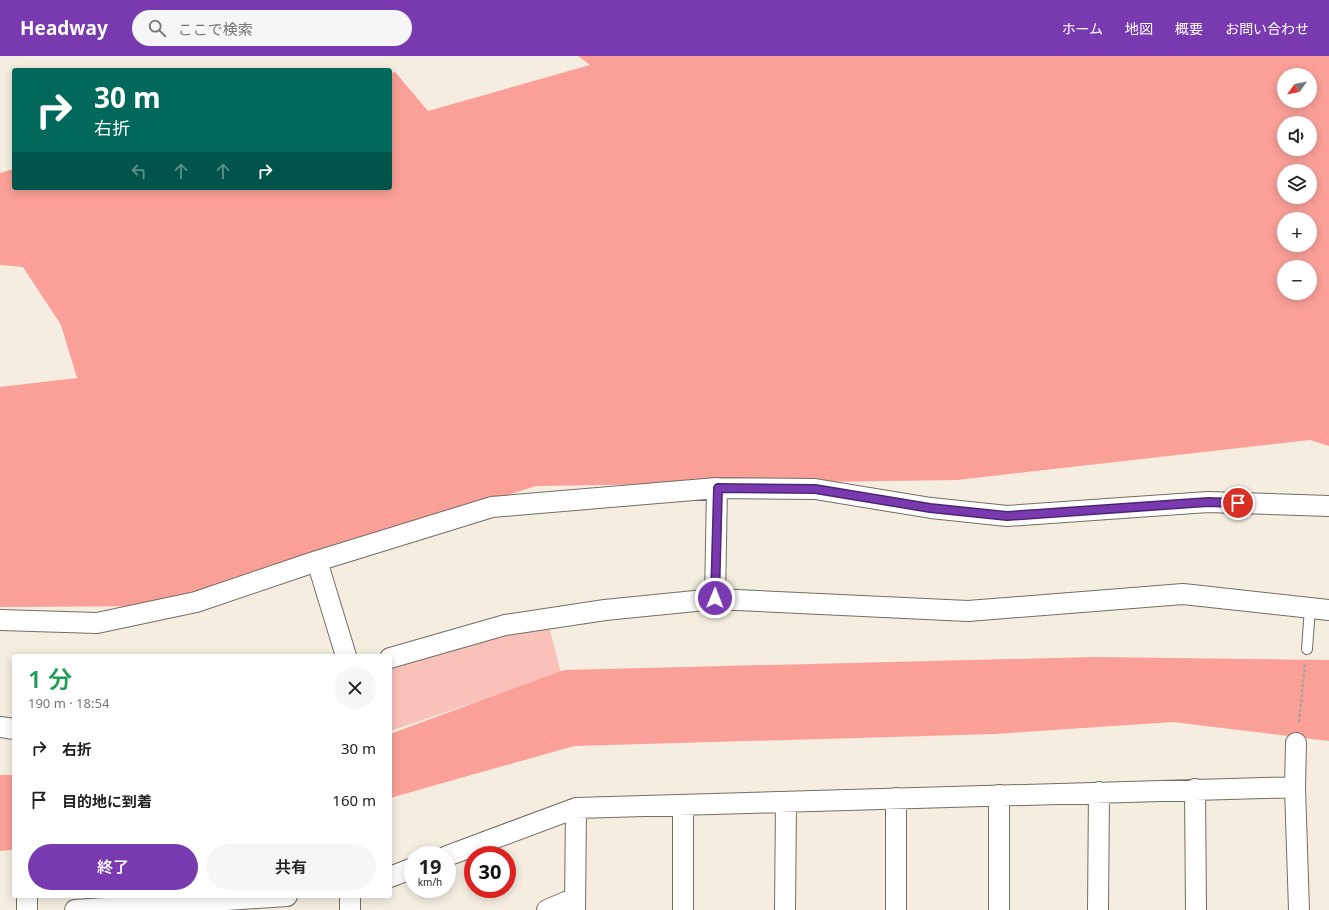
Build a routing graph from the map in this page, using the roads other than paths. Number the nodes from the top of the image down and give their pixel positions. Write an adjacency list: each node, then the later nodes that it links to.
1 (718, 488): 2 (street); 3 (street); 4 (street)
2 (1329, 506)
3 (317, 561): 6 (street); 8 (street)
4 (715, 598): 5 (street); 9 (street)
5 (1319, 609): 7 (lane)
6 (0, 620)
7 (1307, 649)
8 (345, 654)
9 (392, 657)
10 (0, 727): 11 (street)
11 (12, 729)
12 (1296, 743): 13 (street)
13 (1295, 787): 14 (street); 38 (street)
14 (1196, 790): 15 (street); 37 (street)
15 (1099, 792): 16 (street); 36 (street)
16 (999, 795): 17 (street); 35 (street)
17 (896, 798): 18 (street); 34 (street)
18 (786, 802): 19 (street); 33 (street)
19 (683, 805): 20 (street); 32 (street)
20 (576, 808): 21 (street); 27 (street)
21 (456, 853)
22 (404, 872): 23 (street)
23 (392, 876)
24 (27, 898): 28 (street)
25 (257, 898): 29 (street)
26 (350, 898): 30 (street)
27 (575, 904): 31 (street)
28 (27, 910)
29 (76, 910)
30 (350, 910)
31 (547, 910)
32 (683, 910)
33 (785, 910)
34 (896, 910)
35 (999, 910)
36 (1098, 910)
37 (1196, 910)
38 (1299, 910)

